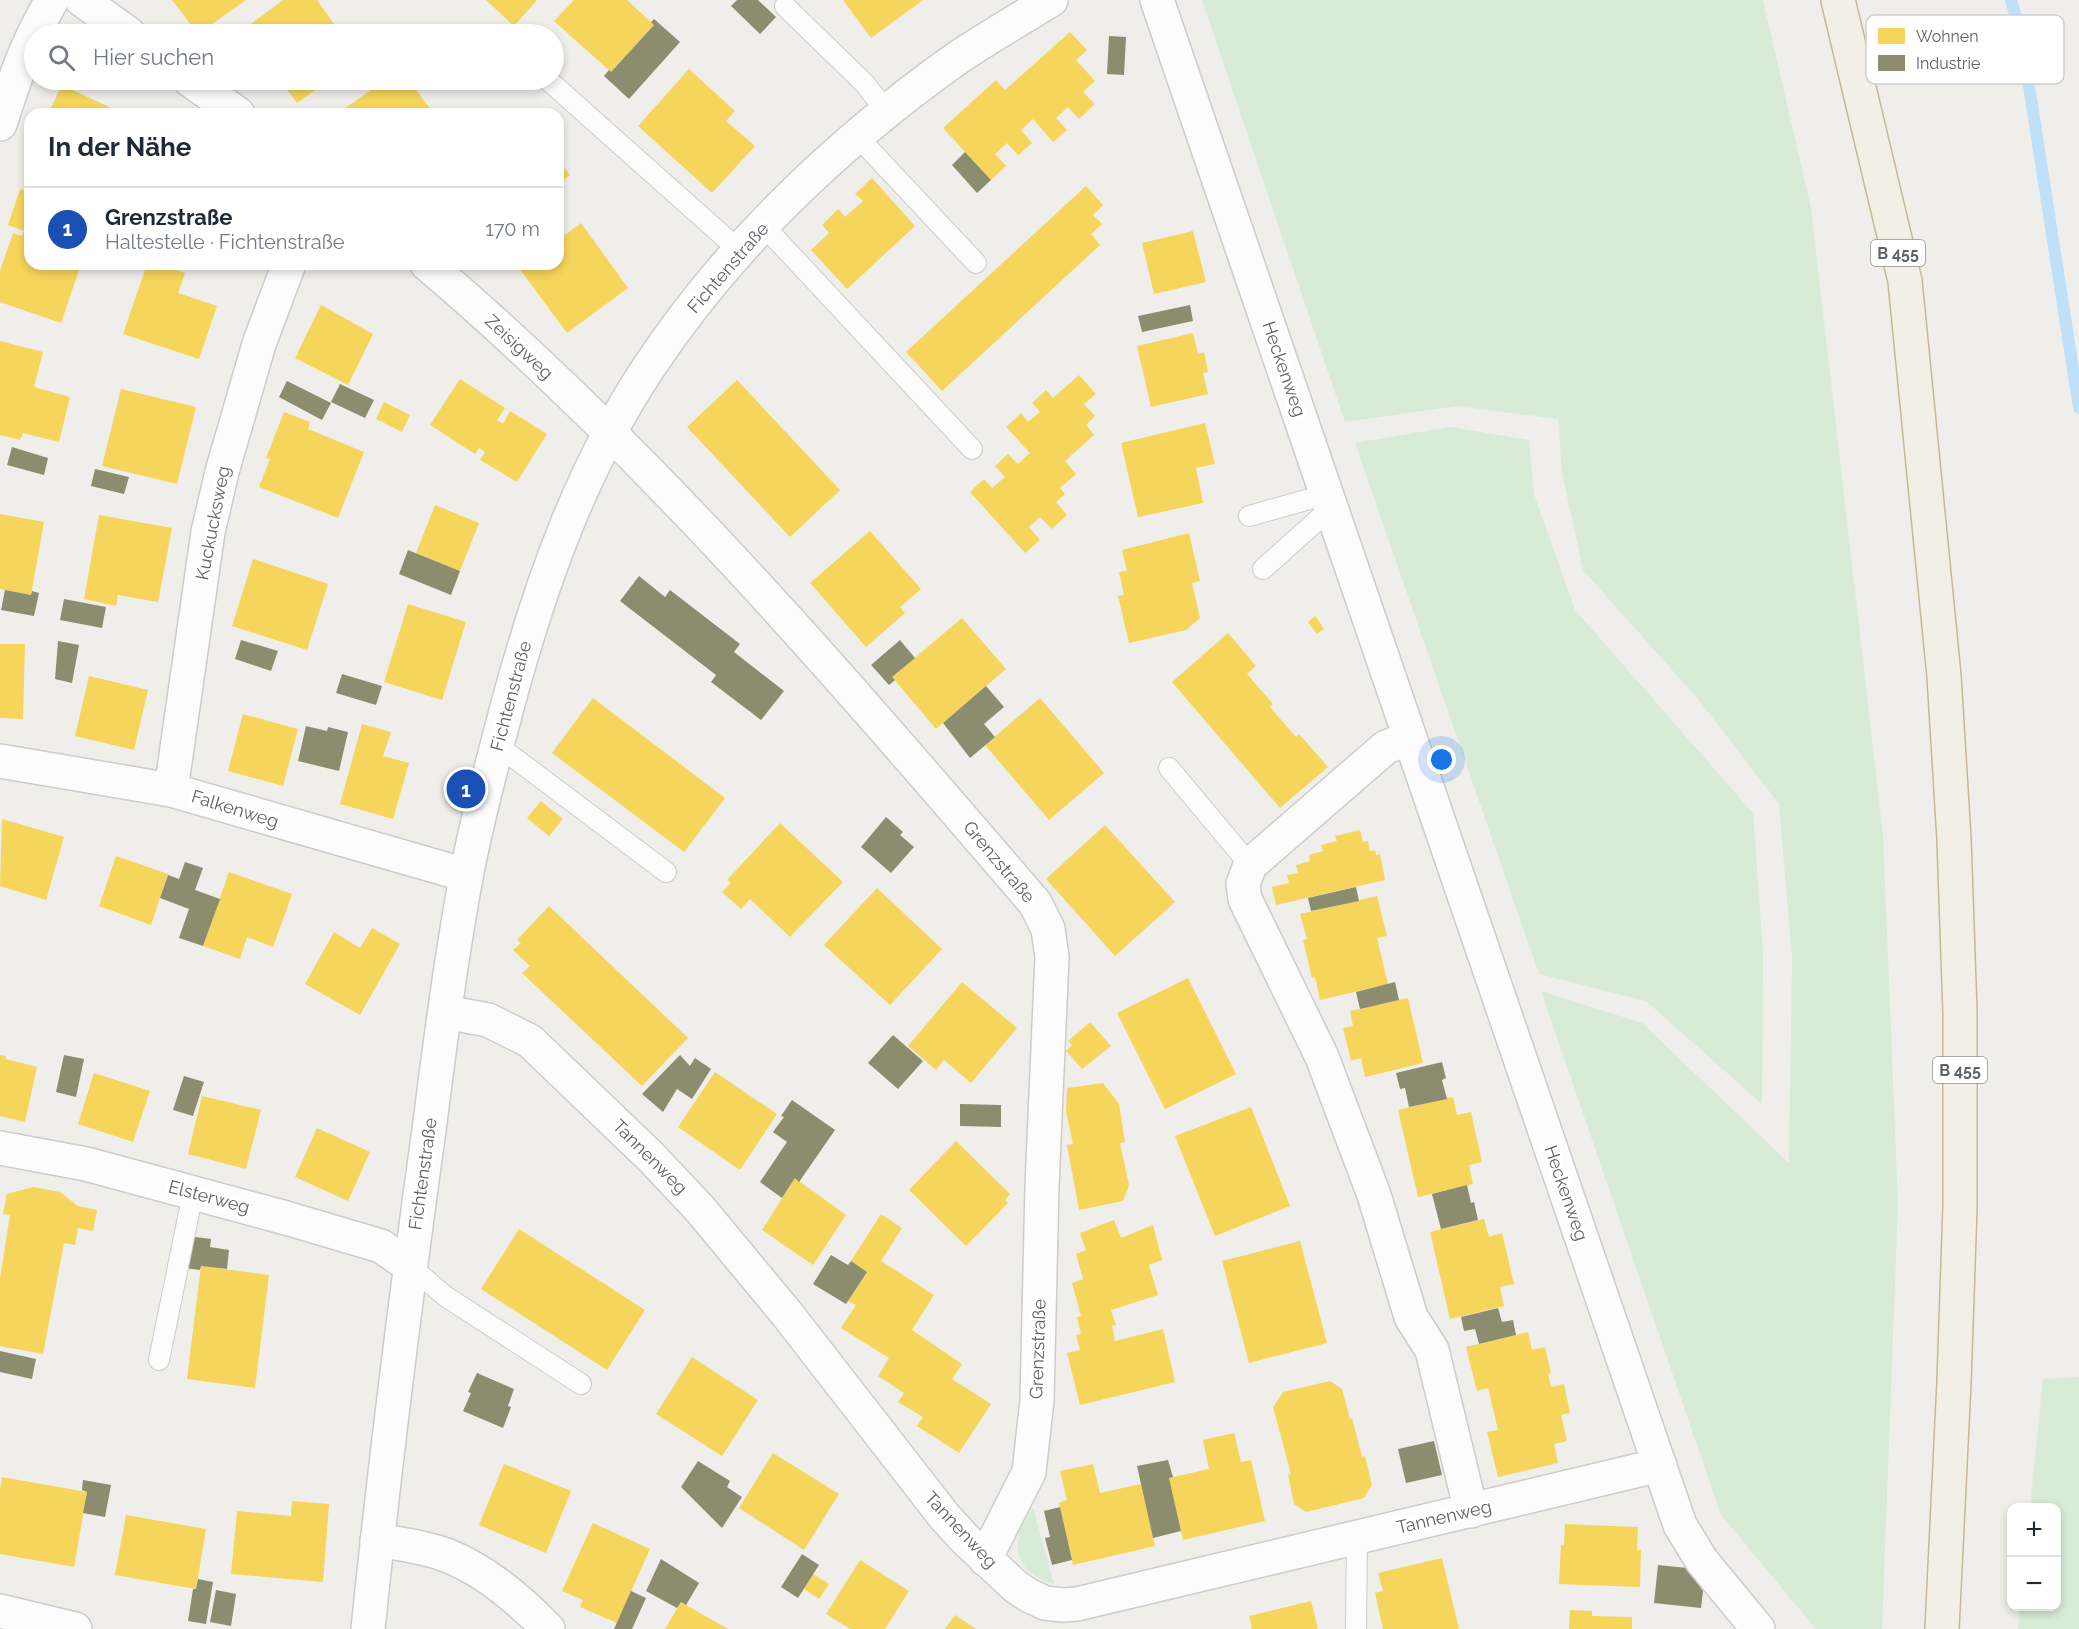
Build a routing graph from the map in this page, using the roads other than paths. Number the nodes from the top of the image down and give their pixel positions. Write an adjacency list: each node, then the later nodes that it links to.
1 (52, 0): 7 (street)
2 (82, 0): 8 (street)
3 (1051, 0): 13 (street, Fichtenstraße)
4 (1156, 0): 23 (street, Heckenweg)
5 (1838, 0): 51 (highway, B 455)
6 (785, 6): 13 (lane)
7 (38, 24)
8 (115, 24)
9 (24, 52): 14 (street)
10 (204, 90): 12 (street)
11 (559, 90): 17 (lane)
12 (230, 108)
13 (886, 111): 15 (street, Fichtenstraße)
14 (0, 124)
15 (856, 135): 16 (street, Fichtenstraße); 18 (lane)
16 (763, 225): 17 (street, Fichtenstraße); 22 (lane)
17 (740, 251): 21 (street, Fichtenstraße)
18 (976, 263)
19 (287, 270): 30 (street, Kuckucksweg)
20 (435, 270): 21 (street, Zeisigweg)
21 (608, 433): 27 (street, Fichtenstraße); 44 (street, Grenzstraße)
22 (972, 449)
23 (1329, 501): 24 (lane); 25 (lane); 26 (street, Heckenweg)
24 (1249, 516)
25 (1263, 569)
26 (1410, 738): 31 (street); 40 (street, Heckenweg)
27 (497, 745): 32 (lane); 33 (street, Fichtenstraße)
28 (0, 761): 30 (street, Falkenweg)
29 (1169, 768): 31 (lane)
30 (171, 790): 33 (street, Falkenweg)
31 (1250, 865): 41 (street)
32 (666, 872)
33 (466, 875): 34 (street, Fichtenstraße)
34 (445, 1012): 37 (street, Fichtenstraße); 44 (street, Tannenweg)
35 (0, 1148): 36 (street, Elsterweg)
36 (193, 1193): 37 (street, Elsterweg); 38 (lane)
37 (410, 1266): 39 (lane); 43 (street, Fichtenstraße)
38 (159, 1360)
39 (581, 1384)
40 (1660, 1465): 41 (street, Tannenweg); 50 (street, Heckenweg)
41 (1472, 1511): 42 (street, Tannenweg)
42 (1357, 1538): 44 (street, Tannenweg); 49 (lane)
43 (377, 1540): 47 (street, Fichtenstraße); 48 (street)
44 (985, 1559)
45 (0, 1611): 46 (street)
46 (75, 1629)
47 (368, 1629)
48 (548, 1629)
49 (1356, 1629)
50 (1758, 1629)
51 (1942, 1629)

